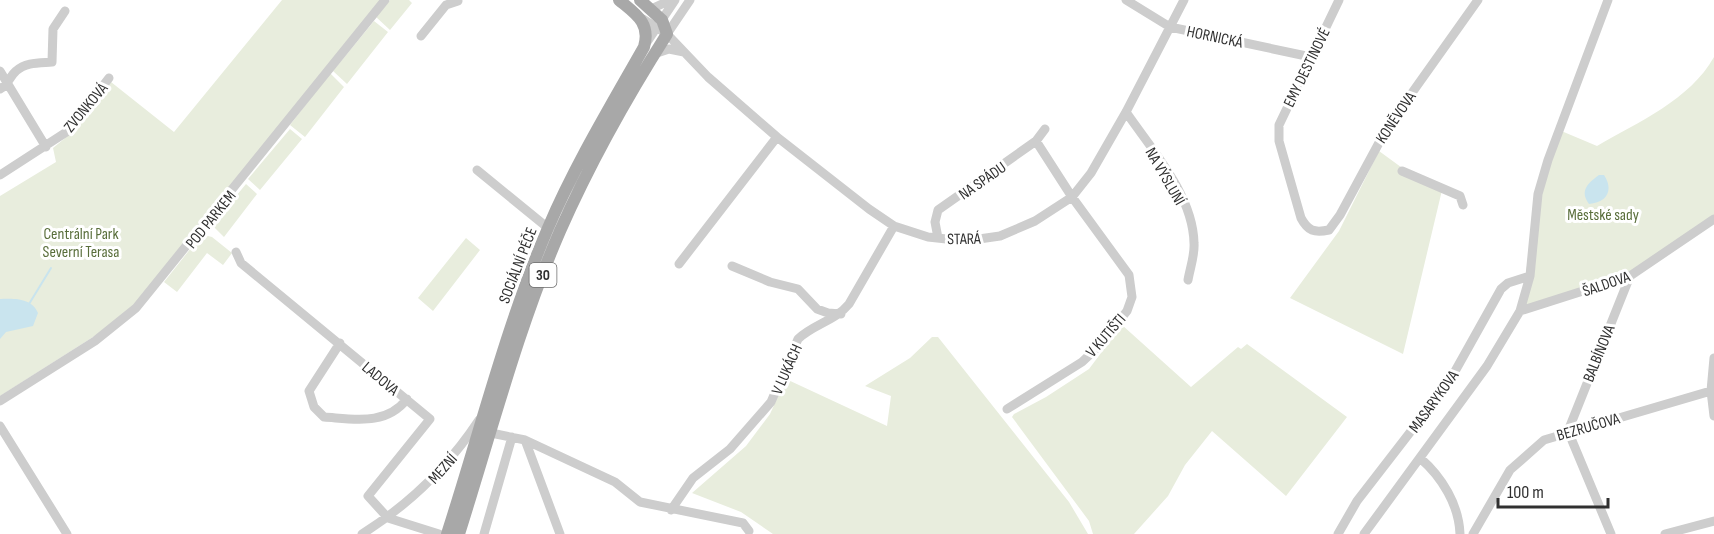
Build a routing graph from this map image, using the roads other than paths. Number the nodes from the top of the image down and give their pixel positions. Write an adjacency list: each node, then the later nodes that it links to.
1 (385, 0): 52 (street, POD PARKEM)
2 (619, 0): 15 (main road)
3 (640, 0): 12 (main road)
4 (673, 0): 12 (street); 16 (street)
5 (690, 0): 14 (street)
6 (1126, 0): 17 (street, HORNICKÁ)
7 (1184, 0): 17 (street, STARÁ)
8 (1339, 0): 21 (street, EMY DESTINOVÉ)
9 (1478, 0): 38 (street, KONĚVOVA)
10 (1608, 0): 43 (street, MASARYKOVA)
11 (458, 1): 18 (street)
12 (651, 9): 16 (main road)
13 (65, 11): 24 (street)
14 (677, 18): 16 (street); 20 (street)
15 (643, 20): 16 (street, STARÁ); 19 (main road)
16 (660, 27): 19 (main road, SOCIÁLNÍ PÉČE / 30); 20 (street, STARÁ)
17 (1170, 27): 21 (street, HORNICKÁ); 25 (street, STARÁ)
18 (421, 36)
19 (649, 51): 20 (street); 37 (main road, SOCIÁLNÍ PÉČE / 30); 58 (main road, SOCIÁLNÍ PÉČE / 30)
20 (684, 52): 27 (street, STARÁ)
21 (1311, 57): 38 (street, EMY DESTINOVÉ)
22 (0, 71): 24 (street)
23 (109, 78): 29 (street, ZVONKOVÁ)
24 (4, 86): 29 (street)
25 (1126, 112): 33 (street, STARÁ); 45 (street, NA VÝSLUNÍ)
26 (1046, 129): 28 (street, NA SPÁDU)
27 (777, 137): 36 (street, STARÁ); 41 (street)
28 (1036, 141): 33 (street, V KUTIŠTI); 39 (street, NA SPÁDU)
29 (46, 147): 32 (street, ZVONKOVÁ)
30 (477, 170): 37 (street)
31 (1402, 171): 34 (street)
32 (0, 175)
33 (1072, 197): 39 (street, STARÁ); 53 (street, V KUTIŠTI)
34 (1463, 205)
35 (1714, 219): 44 (street, ŠALDOVA)
36 (894, 226): 39 (street, STARÁ); 47 (street, V LUKÁCH)
37 (548, 228): 54 (main road, SOCIÁLNÍ PÉČE / 30)
38 (1317, 233)
39 (938, 238)
40 (236, 252): 48 (street, LADOVA)
41 (679, 264)
42 (732, 266): 47 (street)
43 (1530, 276): 46 (street, MASARYKOVA); 73 (street, MASARYKOVA)
44 (1630, 276): 46 (street, ŠALDOVA); 57 (street, BALBÍNOVA)
45 (1188, 280)
46 (1520, 311): 61 (street, MASARYKOVA)
47 (841, 314): 62 (street, V LUKÁCH)
48 (340, 343): 51 (street, LADOVA); 51 (street)
49 (1714, 358): 50 (street)
50 (1713, 391): 55 (street); 57 (street, BEZRUČOVA)
51 (407, 399): 63 (street, LADOVA)
52 (0, 401)
53 (1007, 409)
54 (485, 410): 63 (street, MEZNÍ); 69 (main road, SOCIÁLNÍ PÉČE / 30)
55 (1714, 416)
56 (0, 426): 66 (street)
57 (1568, 431): 76 (street, BEZRUČOVA); 77 (street)
58 (491, 433): 59 (street); 70 (main road, SOCIÁLNÍ PÉČE / 30)
59 (512, 438): 60 (street); 71 (street)
60 (525, 440): 62 (street); 72 (street)
61 (1420, 458): 74 (street, MASARYKOVA); 75 (street)
62 (671, 510): 65 (street)
63 (388, 518): 67 (street, MEZNÍ); 68 (street)
64 (1714, 521): 78 (street)
65 (749, 531)
66 (67, 534)
67 (362, 534)
68 (439, 534)
69 (447, 534)
70 (459, 534)
71 (484, 534)
72 (560, 534)
73 (1338, 534)
74 (1364, 534)
75 (1460, 534)
76 (1473, 534)
77 (1611, 534)
78 (1665, 534)

